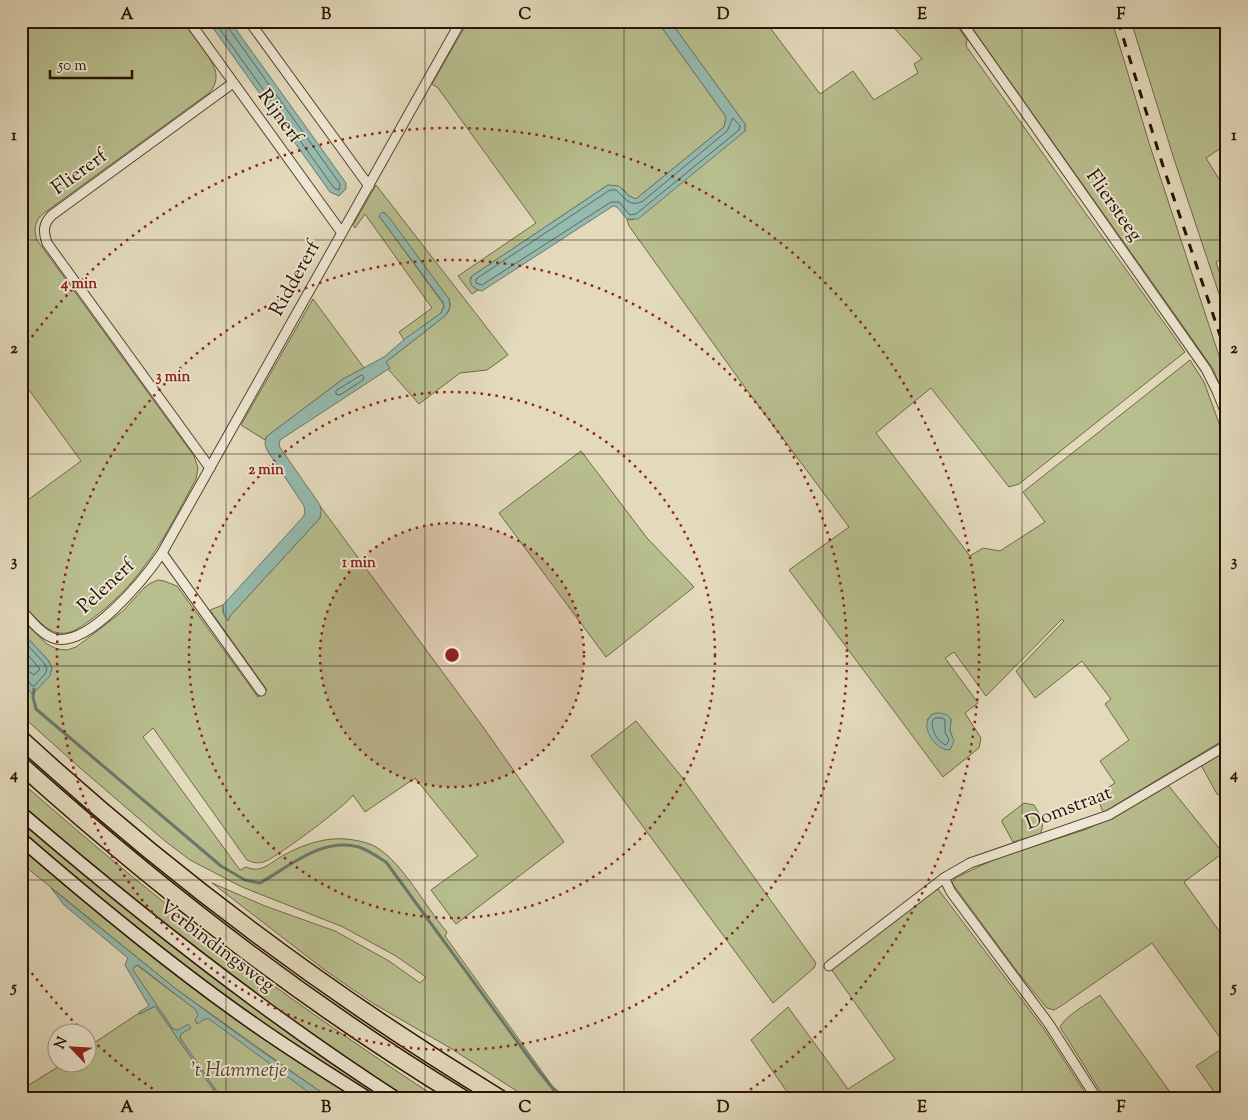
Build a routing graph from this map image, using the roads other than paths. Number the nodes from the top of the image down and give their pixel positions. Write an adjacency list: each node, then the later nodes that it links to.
1 (189, 21): 5 (street, Rijnerf)
2 (249, 21): 6 (street, Rijnerf)
3 (461, 21): 6 (street, Riddererf)
4 (961, 21): 8 (street, Fliersteeg)
5 (233, 83): 7 (street, Rijnerf); 9 (street, Fliererf)
6 (369, 186): 7 (street, Riddererf)
7 (342, 233): 9 (street, Riddererf)
8 (1227, 416)
9 (210, 468): 10 (street, Riddererf)
10 (162, 553): 11 (street, Pelenerf); 12 (street)
11 (21, 610)
12 (261, 691)
13 (21, 739): 23 (highway)
14 (1227, 745): 18 (street, Domstraat)
15 (21, 766): 22 (highway)
16 (21, 813): 21 (main road, Verbindingsweg)
17 (21, 839): 20 (main road, Verbindingsweg)
18 (944, 878): 19 (street, Domstraat); 24 (street)
19 (829, 966)
20 (369, 1099)
21 (397, 1099)
22 (464, 1099)
23 (501, 1099)
24 (1097, 1099)

